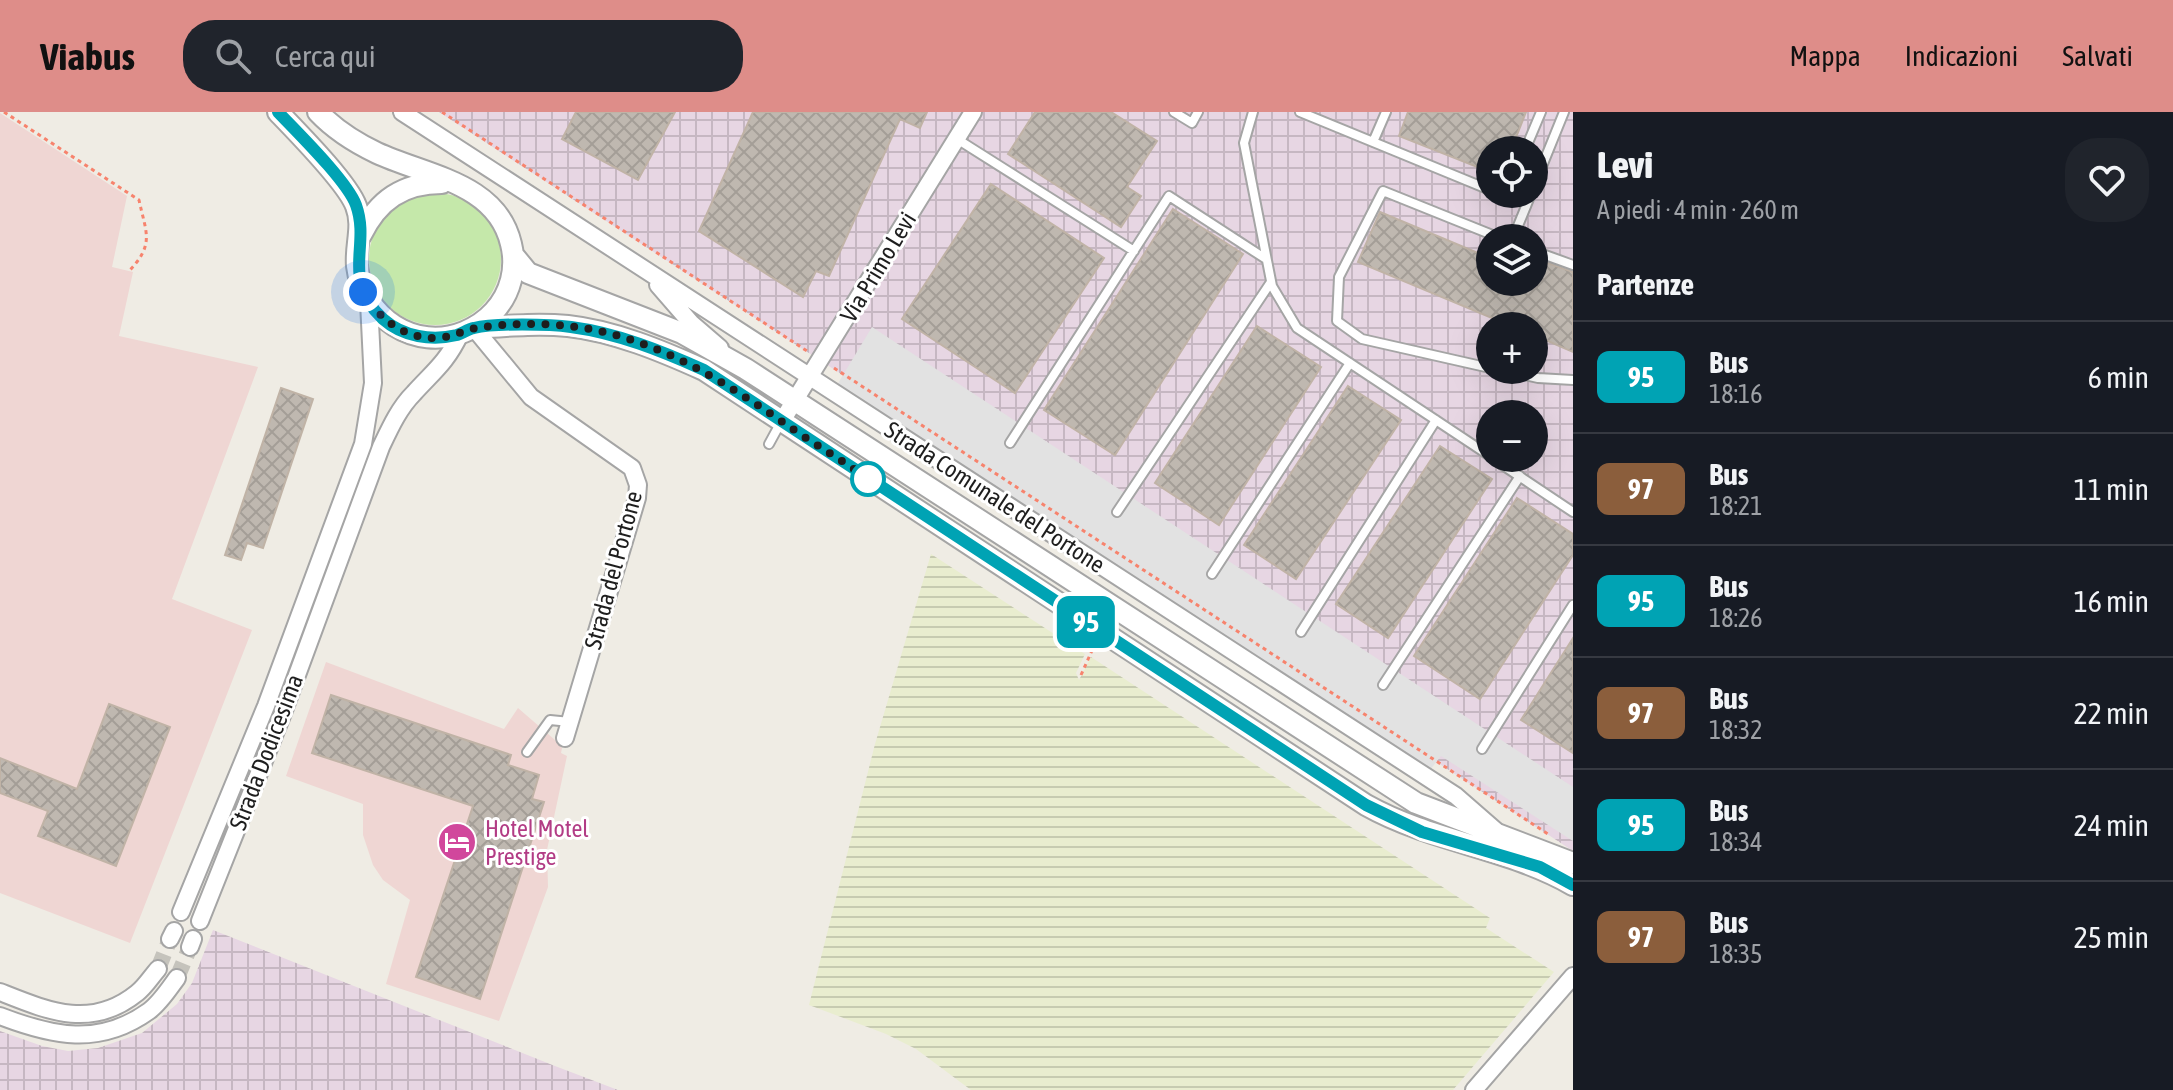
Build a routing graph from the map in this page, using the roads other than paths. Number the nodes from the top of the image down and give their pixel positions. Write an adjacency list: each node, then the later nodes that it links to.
1 (278, 112): 19 (street)
2 (318, 112): 16 (street)
3 (402, 112): 25 (street, Strada Comunale del Portone)
4 (973, 112): 13 (street, Via Primo Levi)
5 (1174, 112): 6 (lane)
6 (1198, 112)
7 (1253, 112): 23 (lane)
8 (1300, 112): 14 (lane)
9 (1386, 112): 14 (lane)
10 (1541, 112): 12 (lane)
11 (1564, 112): 15 (lane)
12 (1531, 136)
13 (957, 139): 20 (lane); 32 (street, Via Primo Levi)
14 (1373, 142): 17 (lane)
15 (1548, 151)
16 (450, 183): 19 (street); 21 (street)
17 (1476, 184)
18 (1476, 228): 30 (lane)
19 (360, 236): 27 (street)
20 (1134, 251): 23 (lane); 38 (lane)
21 (514, 256): 28 (street); 31 (street, Strada Comunale del Portone)
22 (1548, 256): 24 (lane)
23 (1266, 259): 26 (lane)
24 (1573, 265)
25 (641, 267): 31 (street, Strada Comunale del Portone); 32 (street, Strada Comunale del Portone)
26 (1271, 282): 29 (lane); 43 (lane)
27 (369, 302): 28 (street); 46 (street, Strada Dodicesima)
28 (467, 331): 37 (street); 47 (street, Strada Dodicesima); 51 (street, Strada del Portone)
29 (1350, 363): 36 (lane); 45 (lane)
30 (1476, 365)
31 (746, 369): 35 (street, Strada Comunale del Portone)
32 (810, 378): 35 (street, Via Primo Levi); 54 (street, Strada Comunale del Portone)
33 (1548, 379): 34 (lane)
34 (1573, 380)
35 (795, 401): 37 (street, Via Primo Levi); 54 (street, Strada Comunale del Portone)
36 (1436, 420): 40 (lane); 49 (lane)
37 (782, 421): 39 (lane); 56 (street)
38 (1010, 443)
39 (769, 444)
40 (1476, 447)
41 (1514, 472): 42 (lane)
42 (1520, 476): 44 (lane); 50 (lane)
43 (1117, 512)
44 (1573, 512)
45 (1212, 574)
46 (314, 576): 47 (street); 57 (street, Strada Dodicesima)
47 (330, 583): 58 (street, Strada Dodicesima)
48 (1573, 605): 52 (lane)
49 (1301, 632)
50 (1383, 685)
51 (568, 730): 53 (lane)
52 (1482, 749)
53 (527, 752)
54 (1505, 838): 55 (street, Strada Comunale del Portone)
55 (1573, 863)
56 (1573, 885)
57 (181, 912)
58 (200, 921)
59 (158, 969): 62 (street)
60 (1573, 976): 64 (street)
61 (177, 978): 63 (street)
62 (0, 992)
63 (0, 1016)
64 (1474, 1090)

